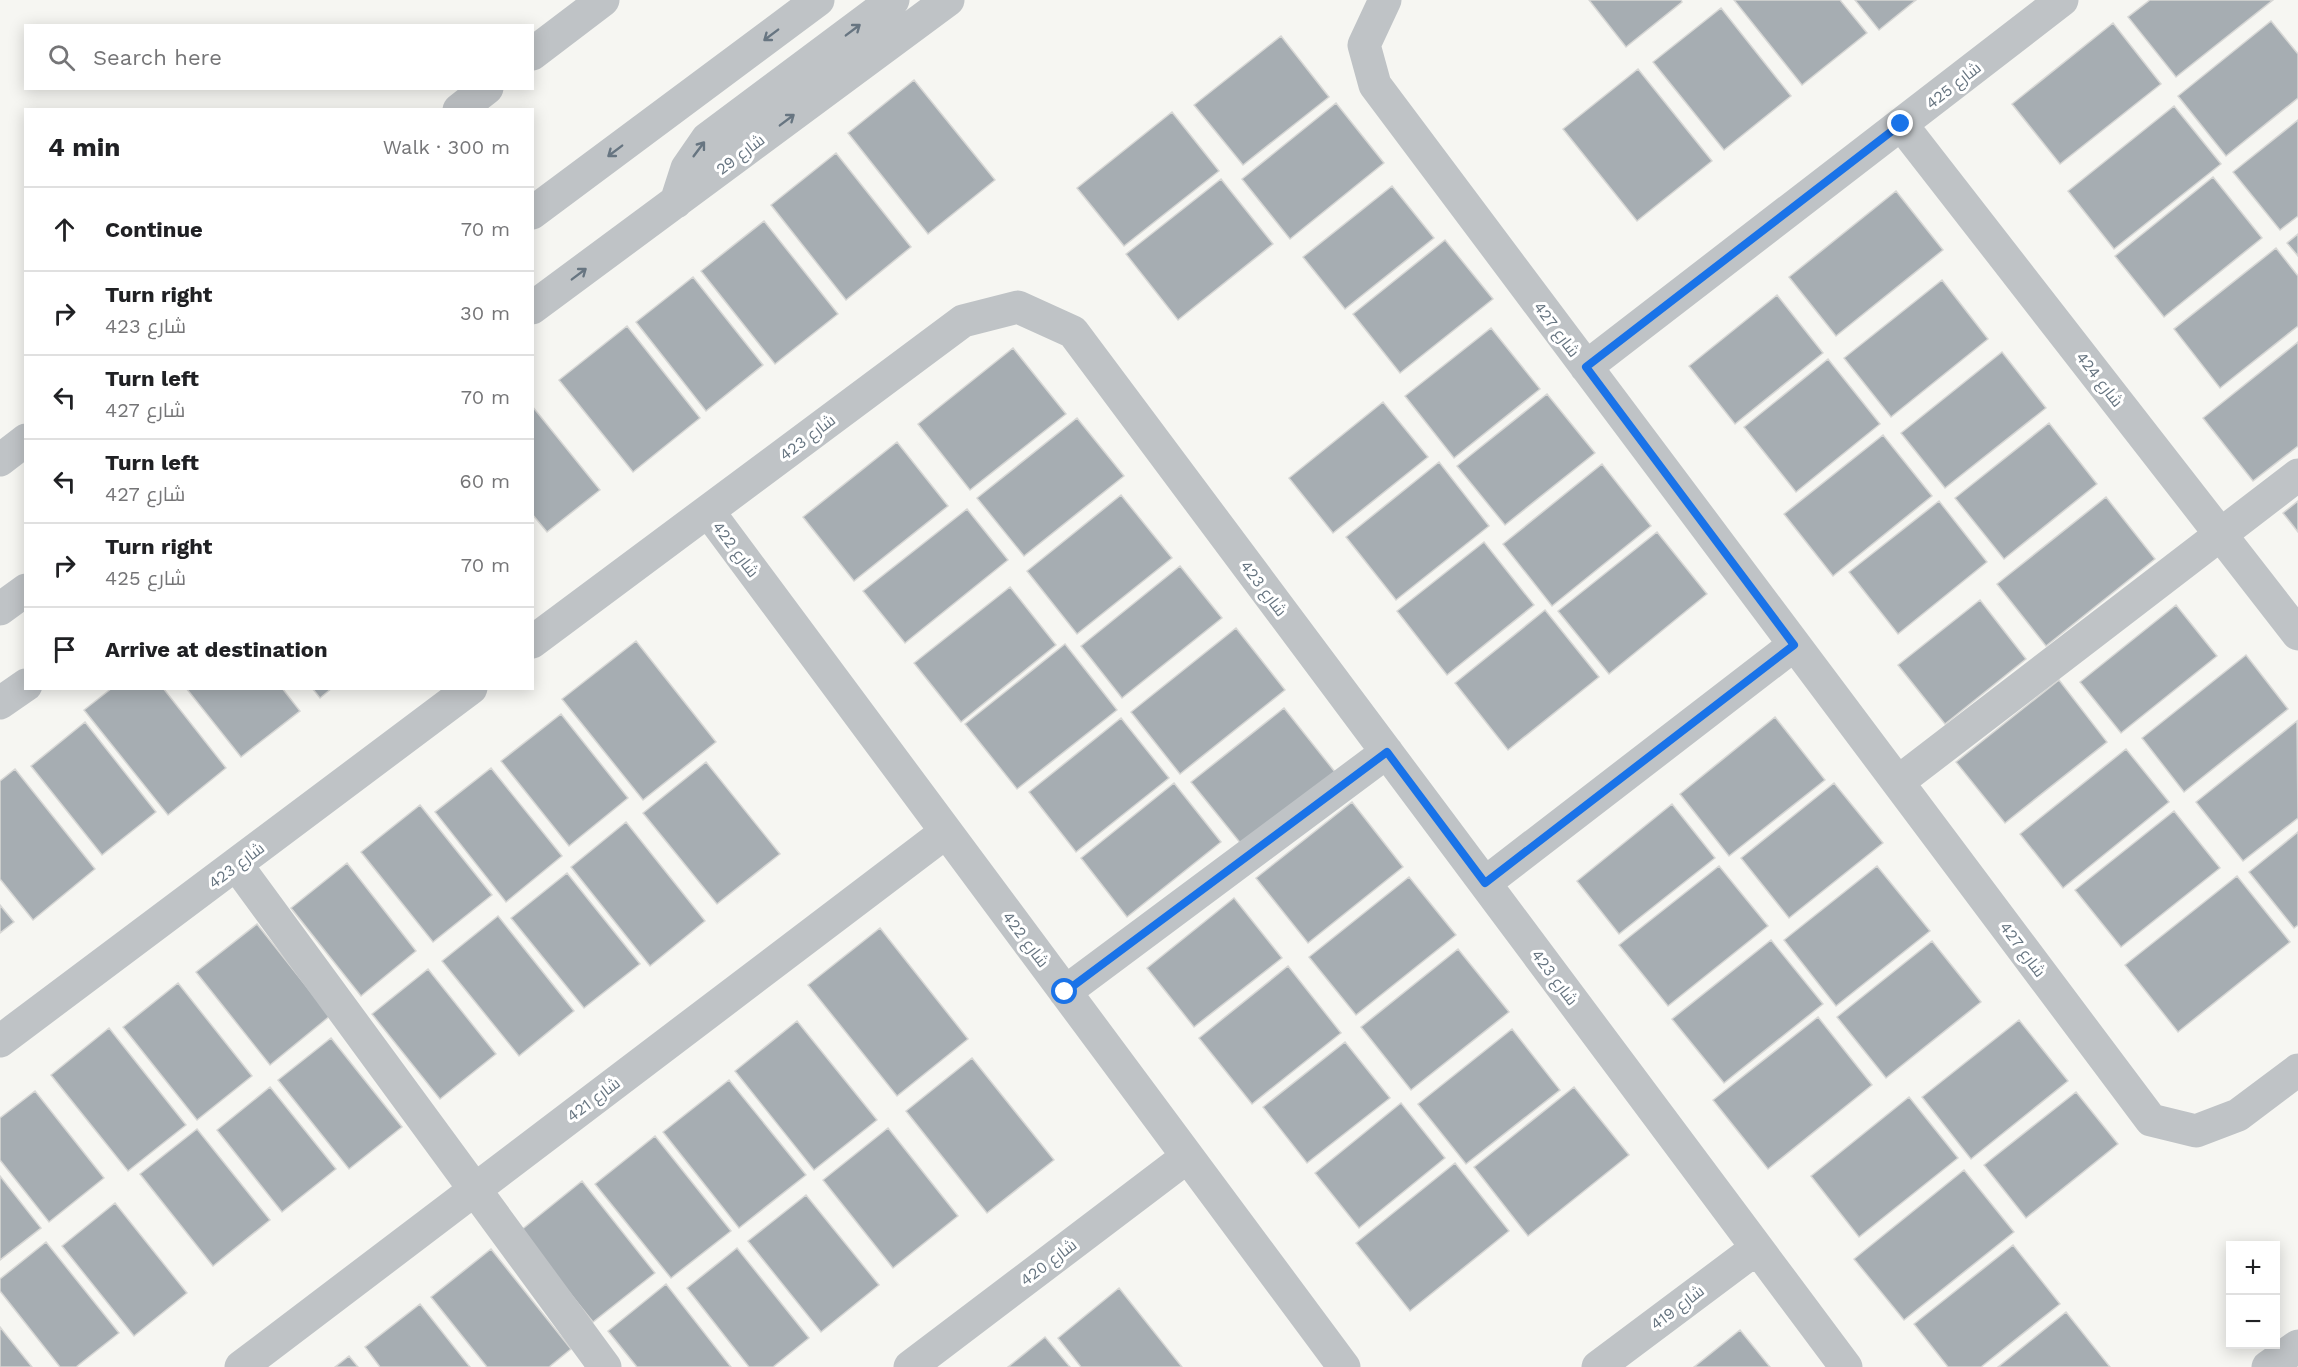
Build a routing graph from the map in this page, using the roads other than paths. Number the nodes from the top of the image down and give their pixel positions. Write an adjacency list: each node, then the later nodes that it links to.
1 (603, 0): 7 (street)
2 (818, 0): 12 (street, one-way to 12)
3 (892, 0): 11 (street, one-way to 3)
4 (948, 0): 11 (street, شارع 29, one-way to 4)
5 (1385, 0): 14 (street, شارع 427)
6 (2062, 0): 10 (street, شارع 425)
7 (534, 52)
8 (484, 90): 9 (street)
9 (462, 108)
10 (1901, 124): 14 (street, شارع 425); 19 (street, شارع 424)
11 (676, 202): 13 (street, شارع 29, one-way to 11)
12 (534, 212)
13 (534, 308)
14 (1586, 367): 24 (street, شارع 427)
15 (24, 442): 16 (street)
16 (0, 460)
17 (2298, 475): 19 (street)
18 (708, 511): 23 (street, شارع 423); 28 (street, شارع 423); 30 (street, شارع 422)
19 (2221, 534): 22 (street, شارع 424); 29 (street)
20 (24, 591): 21 (street)
21 (0, 609)
22 (2298, 634)
23 (534, 641)
24 (1794, 645): 29 (street, شارع 427); 32 (street)
25 (24, 685): 27 (street)
26 (468, 690): 31 (street, شارع 423)
27 (0, 703)
28 (1387, 752): 32 (street, شارع 423); 33 (street)
29 (1898, 782): 35 (street, شارع 427)
30 (946, 832): 33 (street, شارع 422); 37 (street, شارع 421)
31 (236, 864): 34 (street, شارع 423); 37 (street)
32 (1485, 883): 38 (street, شارع 423)
33 (1065, 992): 36 (street, شارع 422)
34 (0, 1041)
35 (2298, 1070)
36 (1187, 1157): 42 (street, شارع 420); 43 (street, شارع 422)
37 (475, 1189): 40 (street, شارع 421); 41 (street)
38 (1757, 1248): 44 (street, شارع 419); 45 (street, شارع 423)
39 (2298, 1346): 46 (street)
40 (241, 1367)
41 (606, 1367)
42 (910, 1367)
43 (1344, 1367)
44 (1598, 1367)
45 (1846, 1367)
46 (2268, 1367)

